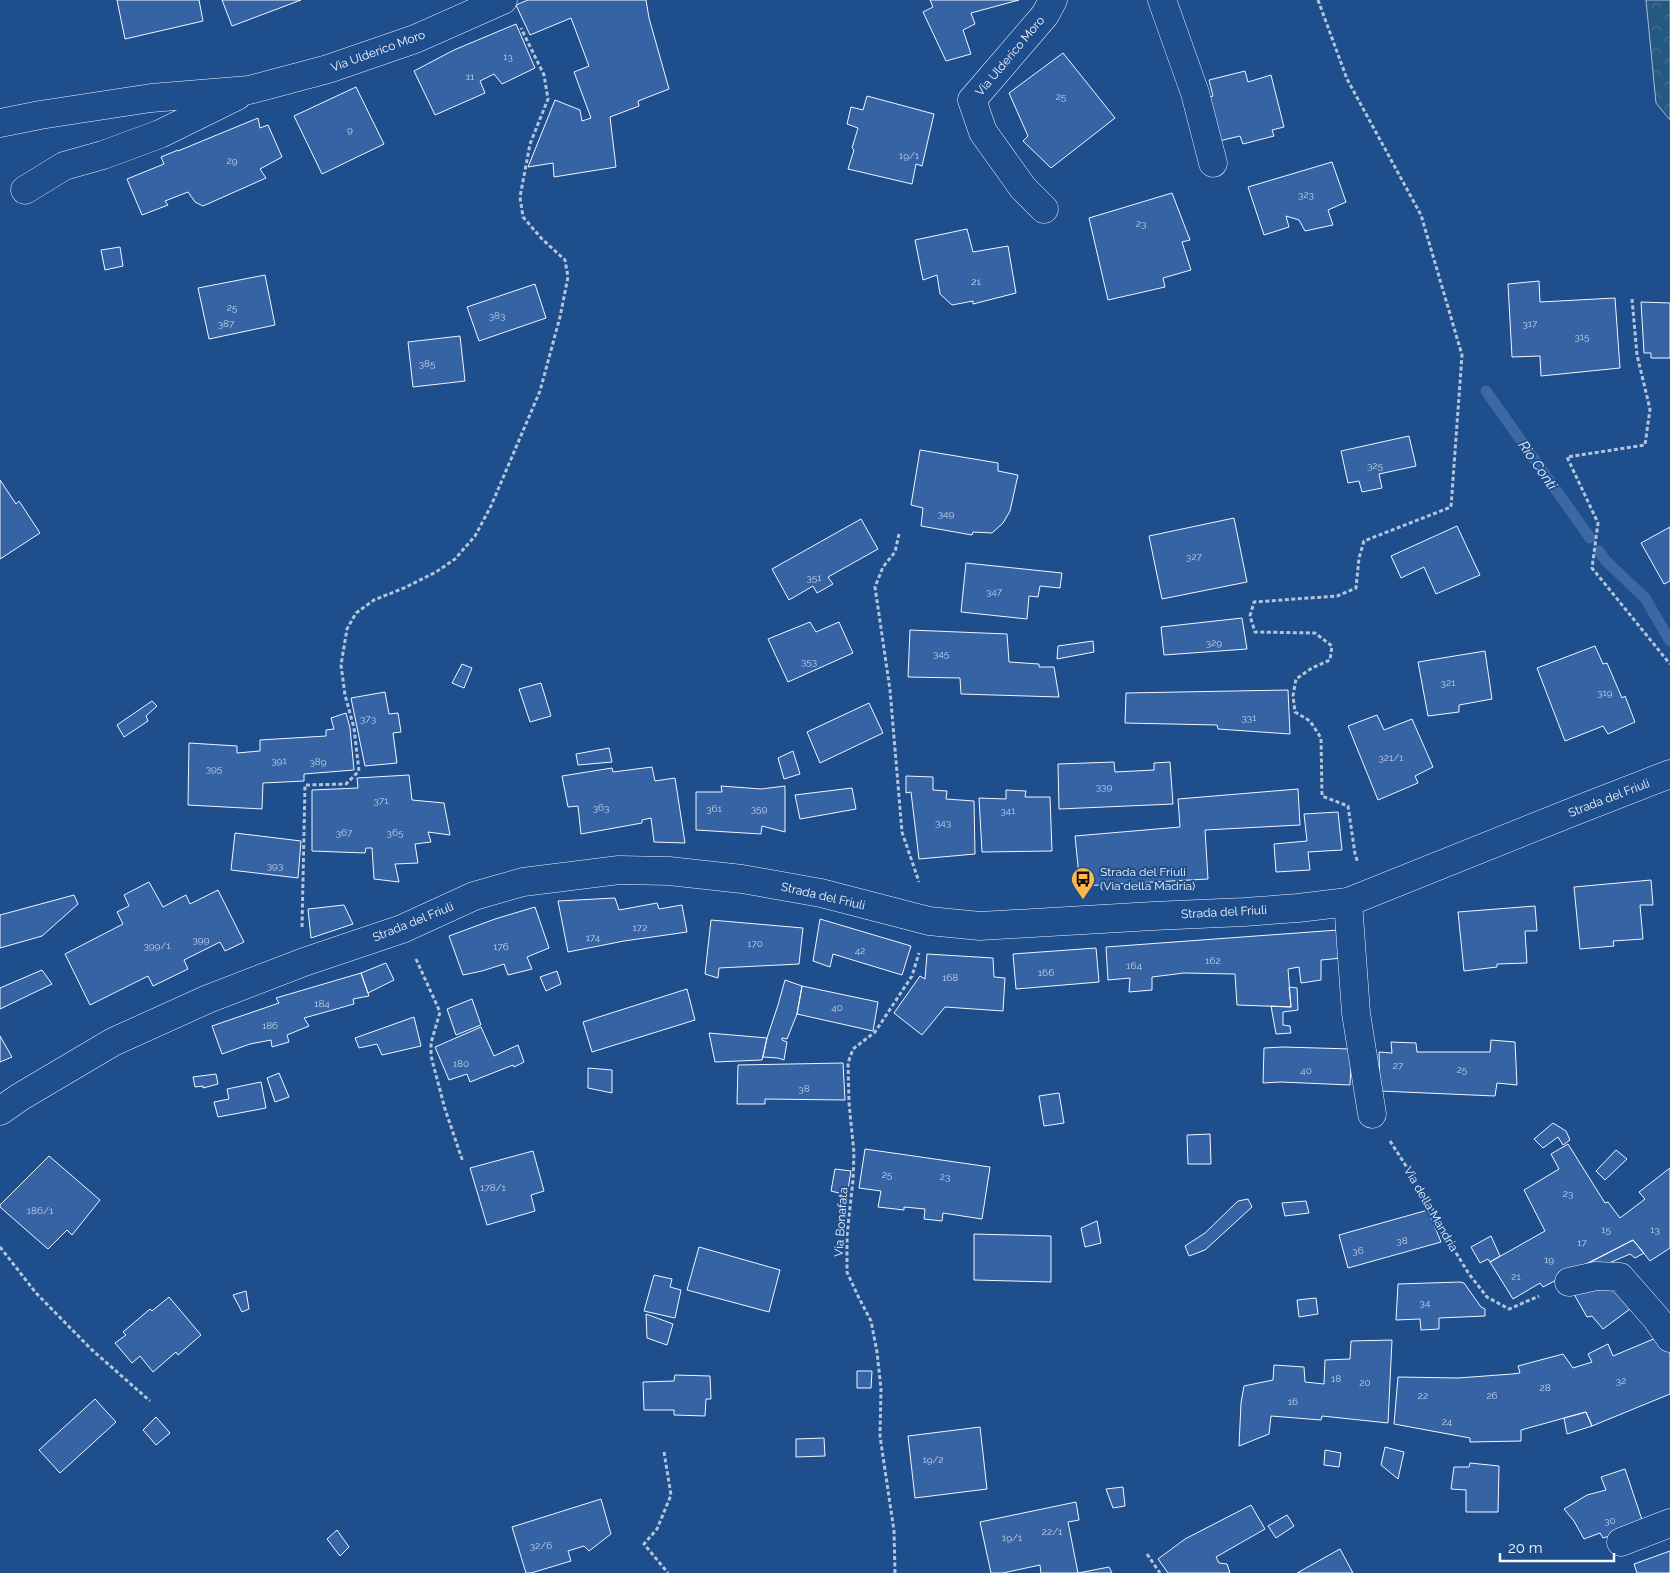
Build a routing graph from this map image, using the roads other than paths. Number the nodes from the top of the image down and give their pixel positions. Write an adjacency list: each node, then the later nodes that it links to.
1 (503, 0): 4 (main road, Via Ulderico Moro)
2 (1053, 0): 8 (main road, Via Ulderico Moro)
3 (1162, 0): 6 (main road)
4 (249, 90): 5 (main road, Via Ulderico Moro); 7 (main road, Via Ulderico Moro)
5 (0, 124)
6 (1213, 163)
7 (25, 190)
8 (1044, 210)
9 (1670, 774): 10 (main road, Strada del Friuli)
10 (1358, 898): 11 (main road, Strada del Friuli); 12 (main road)
11 (0, 1110)
12 (1372, 1114)
13 (1569, 1282): 14 (main road)
14 (1670, 1338)
15 (1670, 1523): 16 (main road)
16 (1622, 1542)

